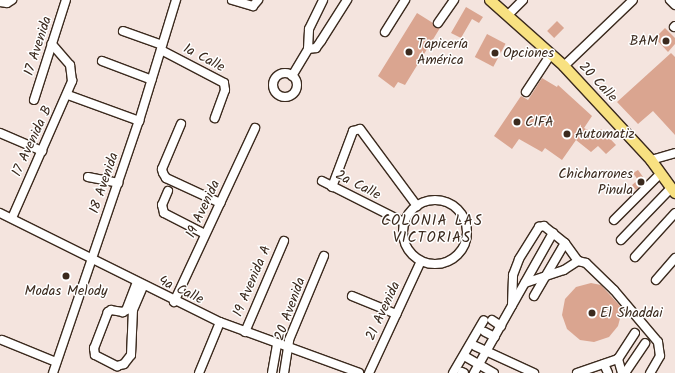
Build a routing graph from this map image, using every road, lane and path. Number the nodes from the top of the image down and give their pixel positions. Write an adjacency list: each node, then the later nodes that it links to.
1 (12, 0): 13 (street)
2 (66, 0): 20 (street, 17 Avenida)
3 (176, 0): 21 (street, 18 Avenida)
4 (232, 0): 14 (street)
5 (322, 0): 22 (street)
6 (347, 0): 22 (street)
7 (405, 0): 19 (street)
8 (454, 0): 17 (street)
9 (490, 0): 16 (main road, 20 Calle)
10 (523, 0): 16 (street)
11 (633, 0): 25 (street)
12 (670, 0): 15 (street)
13 (0, 2)
14 (255, 3)
15 (675, 5)
16 (508, 15): 23 (main road, 20 Calle)
17 (438, 23)
18 (123, 31): 21 (street)
19 (385, 32)
20 (52, 44): 29 (street, 17 Avenida B); 30 (street, 17 Avenida)
21 (162, 48): 27 (street, 18 Avenida); 31 (street, 1a Calle)
22 (308, 49): 26 (street)
23 (551, 54): 25 (main road, 20 Calle); 28 (street)
24 (102, 61): 27 (street)
25 (564, 66): 38 (main road, 20 Calle)
26 (292, 76)
27 (152, 80): 32 (street, 18 Avenida)
28 (526, 92)
29 (68, 95): 32 (street); 36 (street, 17 Avenida B)
30 (34, 100)
31 (215, 118)
32 (139, 121): 42 (street, 18 Avenida)
33 (181, 124): 46 (street)
34 (255, 128): 46 (street, 19 Avenida)
35 (0, 133): 36 (street)
36 (42, 151): 50 (street, 17 Avenida B)
37 (675, 153): 38 (street)
38 (651, 160): 39 (main road, 20 Calle)
39 (660, 174): 45 (main road, 20 Calle); 51 (street)
40 (88, 177): 42 (street)
41 (322, 181): 43 (street, 2a Calle)
42 (118, 183): 61 (street, 18 Avenida)
43 (332, 187): 47 (street); 52 (street, 2a Calle)
44 (168, 191): 54 (street)
45 (673, 191): 55 (street)
46 (220, 204): 54 (street, 19 Avenida)
47 (417, 206): 52 (street); 62 (street)
48 (675, 213): 59 (street)
49 (0, 214): 50 (street, 4a Calle)
50 (12, 218): 61 (street, 4a Calle)
51 (614, 220)
52 (405, 223): 62 (street)
53 (553, 233): 57 (street); 66 (street); 71 (street)
54 (206, 234): 70 (street, 19 Avenida)
55 (621, 240)
56 (284, 241): 75 (street, 19 Avenida A)
57 (564, 243): 63 (street); 64 (street)
58 (324, 256): 83 (street, 20 Avenida)
59 (635, 257)
60 (675, 258): 65 (street)
61 (92, 260): 67 (street, 4a Calle); 87 (street, 18 Avenida)
62 (421, 261): 72 (street, 21 Avenida)
63 (578, 261): 64 (street); 105 (street)
64 (546, 276): 66 (street); 69 (street)
65 (656, 280)
66 (525, 283): 71 (street)
67 (140, 284): 67 (street); 70 (street, 4a Calle)
68 (352, 296): 72 (street)
69 (534, 296)
70 (174, 302): 73 (street, 4a Calle)
71 (512, 306): 74 (street)
72 (396, 314): 96 (street, 21 Avenida)
73 (220, 322): 75 (street, 4a Calle); 92 (street)
74 (501, 326): 78 (street); 97 (street)
75 (245, 332): 81 (street, 4a Calle)
76 (485, 332): 78 (street)
77 (635, 333): 86 (street)
78 (495, 337): 84 (street)
79 (2, 340): 87 (street)
80 (645, 343): 104 (street)
81 (278, 344): 83 (street, 4a Calle); 93 (street, 20 Avenida)
82 (475, 346): 84 (street)
83 (289, 348): 94 (street, 20 Avenida); 95 (street, 4a Calle)
84 (486, 352): 89 (street); 100 (street)
85 (466, 357): 89 (street)
86 (618, 359): 88 (street); 103 (street)
87 (56, 362): 91 (street, 18 Avenida)
88 (604, 364): 90 (street); 102 (street)
89 (479, 365): 98 (street); 99 (street)
90 (591, 371): 101 (street)
91 (53, 373)
92 (199, 373)
93 (272, 373)
94 (284, 373)
95 (359, 373)
96 (369, 373)
97 (453, 373)
98 (474, 373)
99 (494, 373)
100 (534, 373)
101 (577, 373)
102 (608, 373)
103 (622, 373)
104 (625, 373)
105 (650, 373)

